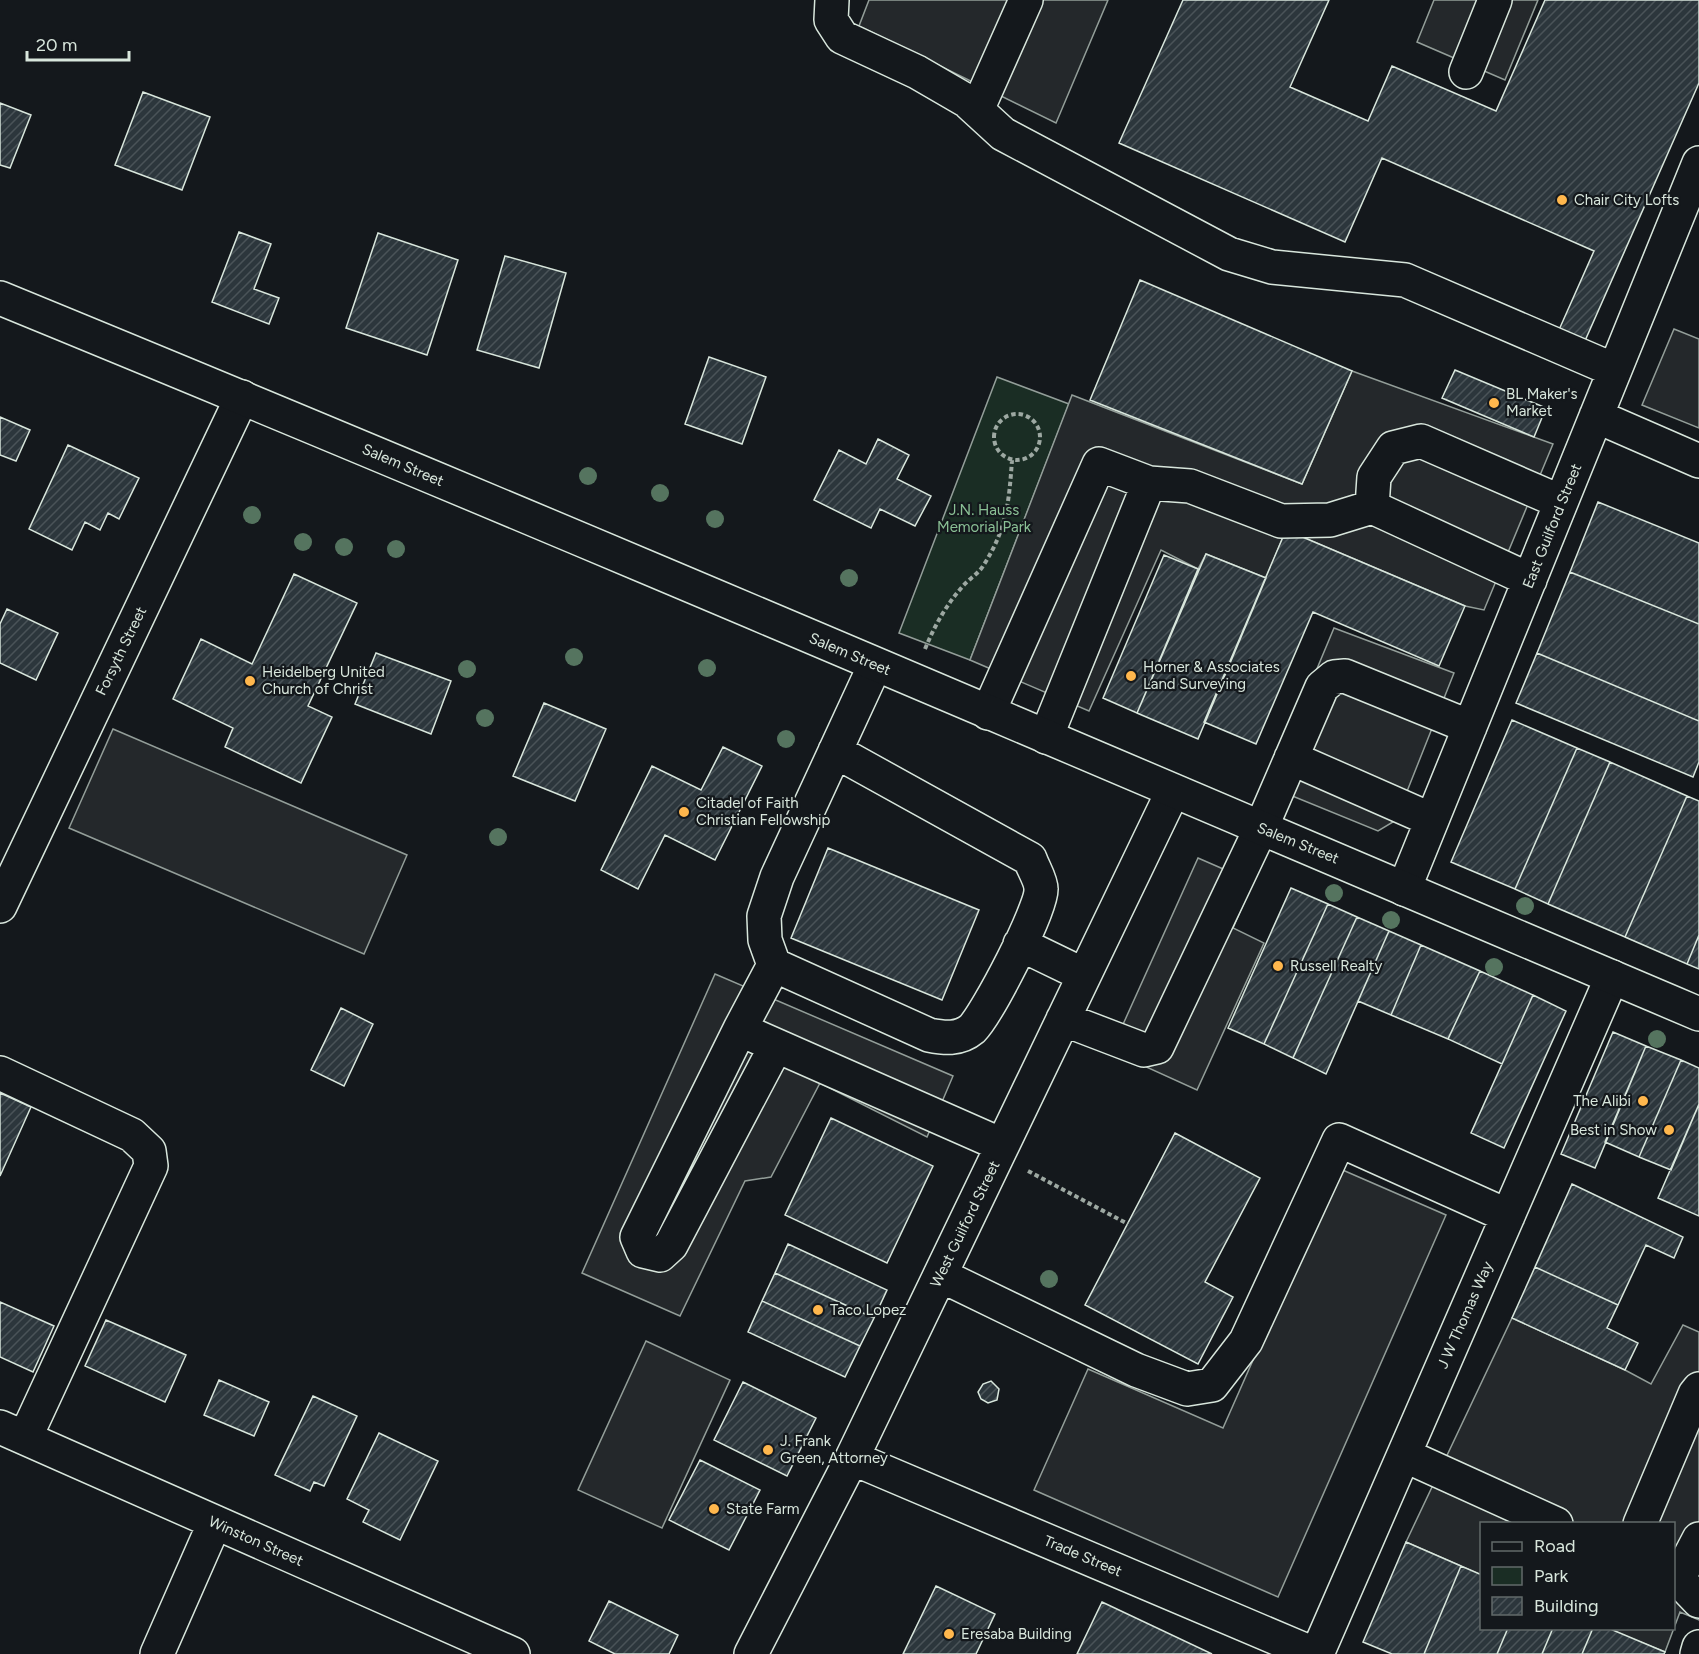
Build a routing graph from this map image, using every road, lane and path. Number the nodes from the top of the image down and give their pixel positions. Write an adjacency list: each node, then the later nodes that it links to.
1 (832, 0): 5 (street)
2 (1026, 0): 5 (street)
3 (1495, 0): 4 (street)
4 (1466, 72)
5 (977, 110): 9 (street)
6 (1699, 163): 7 (street, East Guilford Street)
7 (1691, 203): 9 (street, East Guilford Street)
8 (0, 298): 10 (street, Salem Street)
9 (1614, 370): 11 (street, East Guilford Street)
10 (243, 397): 18 (street, Salem Street); 29 (street, Forsyth Street)
11 (1596, 416): 13 (street); 15 (street, East Guilford Street)
12 (1012, 460): 12 (path); 19 (path)
13 (1699, 461)
14 (1149, 483): 16 (street); 20 (street); 22 (street)
15 (1561, 502): 16 (street); 17 (street, East Guilford Street)
16 (1372, 507): 17 (street)
17 (1530, 580): 21 (street, East Guilford Street)
18 (875, 664): 19 (street, Salem Street); 23 (street)
19 (913, 681): 20 (street, Salem Street)
20 (988, 713): 22 (street, Salem Street)
21 (1470, 728): 24 (street); 26 (street, East Guilford Street)
22 (1046, 737): 25 (street, Salem Street)
23 (835, 751): 30 (street); 31 (street)
24 (1291, 759): 26 (street); 27 (street)
25 (1173, 791): 27 (street, Salem Street); 32 (street, West Guilford Street)
26 (1432, 820): 28 (street, East Guilford Street)
27 (1261, 828): 28 (street, Salem Street); 35 (street)
28 (1404, 889): 33 (street, Salem Street)
29 (0, 906)
30 (1020, 944): 31 (street); 32 (street)
31 (774, 965): 36 (street)
32 (1084, 975): 35 (street, West Guilford Street)
33 (1612, 977): 34 (street, Salem Street); 40 (street, J W Thomas Way)
34 (1699, 1014)
35 (1063, 1019): 39 (street, West Guilford Street)
36 (740, 1029): 37 (street); 37 (street)
37 (776, 1046): 39 (street)
38 (0, 1073): 44 (street)
39 (1000, 1150): 41 (path); 42 (street, West Guilford Street)
40 (1508, 1216): 42 (street); 45 (street, J W Thomas Way)
41 (1128, 1224)
42 (940, 1275): 46 (street, West Guilford Street)
43 (1699, 1389): 49 (street)
44 (12, 1433): 47 (street, Winston Street)
45 (1404, 1455): 48 (street); 57 (street, J W Thomas Way)
46 (852, 1458): 56 (street, West Guilford Street); 57 (street, Trade Street)
47 (214, 1522): 52 (street, Winston Street); 54 (street)
48 (1552, 1522)
49 (1641, 1522)
50 (1699, 1539): 51 (street)
51 (1684, 1586)
52 (465, 1644): 55 (street, Winston Street)
53 (1699, 1647): 58 (street)
54 (157, 1654)
55 (513, 1654)
56 (750, 1654)
57 (1316, 1654)
58 (1697, 1654)

